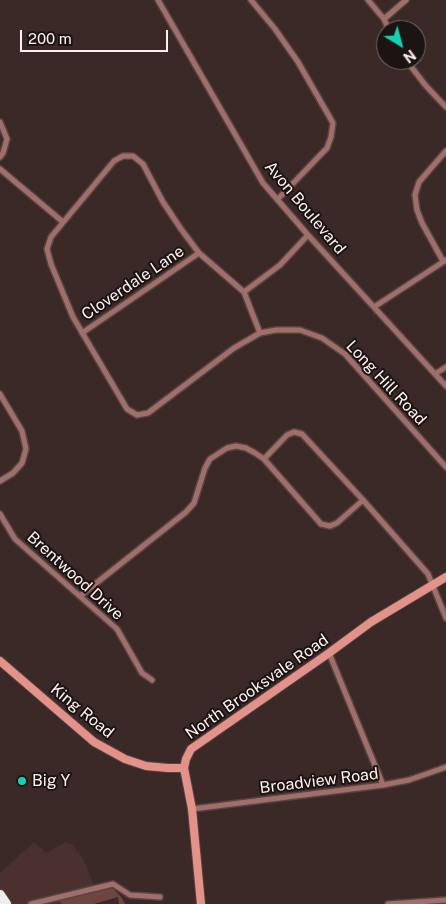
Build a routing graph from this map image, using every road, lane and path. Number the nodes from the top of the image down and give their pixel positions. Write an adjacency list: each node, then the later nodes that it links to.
1 (158, 0): 12 (street, Avon Boulevard)
2 (251, 0): 12 (street)
3 (368, 0): 5 (street)
4 (406, 0): 5 (street)
5 (384, 19)
6 (414, 70): 7 (street)
7 (446, 107)
8 (0, 122): 10 (street)
9 (446, 151): 16 (street)
10 (0, 157)
11 (0, 169): 13 (street)
12 (278, 199): 14 (street, Avon Boulevard)
13 (63, 222): 15 (street); 19 (street)
14 (308, 235): 17 (street); 18 (street, Avon Boulevard)
15 (200, 253): 17 (street); 19 (street, Cloverdale Lane)
16 (445, 260): 18 (street)
17 (244, 292): 20 (street)
18 (374, 307): 22 (street, Avon Boulevard)
19 (82, 333): 20 (street)
20 (260, 333): 26 (street, Long Hill Road)
21 (446, 367): 22 (street)
22 (435, 374): 23 (street, Avon Boulevard)
23 (446, 386)
24 (0, 394): 27 (street)
25 (264, 459): 28 (street); 28 (street); 32 (street)
26 (446, 466)
27 (0, 480)
28 (364, 500): 31 (street)
29 (0, 514): 32 (street, Brentwood Drive)
30 (446, 577): 31 (main road, North Brooksvale Road)
31 (432, 585): 33 (street); 34 (main road, North Brooksvale Road)
32 (80, 596): 36 (street, Brentwood Drive)
33 (446, 618)
34 (329, 653): 38 (main road, North Brooksvale Road); 39 (street)
35 (0, 661): 38 (main road, King Road)
36 (152, 680)
37 (446, 767): 39 (street, Broadview Road)
38 (184, 768): 40 (main road)
39 (383, 785): 40 (street, Broadview Road)
40 (192, 809): 46 (main road)
41 (0, 894): 44 (highway)
42 (160, 897): 45 (street)
43 (446, 900): 47 (street)
44 (6, 904)
45 (31, 904)
46 (201, 904)
47 (388, 904)

